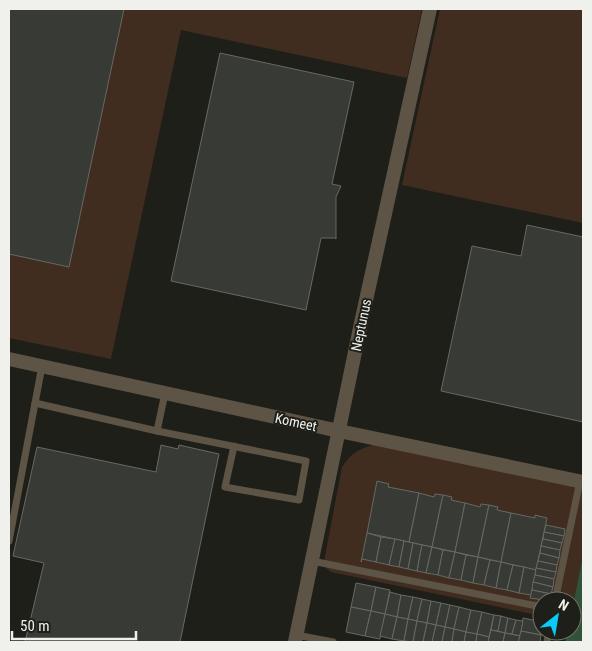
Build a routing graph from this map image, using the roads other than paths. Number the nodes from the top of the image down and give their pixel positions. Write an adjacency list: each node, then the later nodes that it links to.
1 (430, 9): 7 (street, Neptunus)
2 (9, 359): 3 (street, Komeet)
3 (42, 366): 4 (street, Komeet); 5 (lane)
4 (165, 393): 6 (lane); 7 (street, Komeet)
5 (35, 403): 6 (lane); 10 (lane)
6 (157, 431): 8 (lane)
7 (339, 431): 9 (street, Komeet); 11 (street, Neptunus)
8 (234, 446): 8 (lane)
9 (581, 481): 12 (lane)
10 (9, 541)
11 (312, 561): 13 (lane); 14 (street, Neptunus)
12 (557, 591)
13 (532, 605)
14 (296, 639): 15 (lane)
15 (333, 642)

